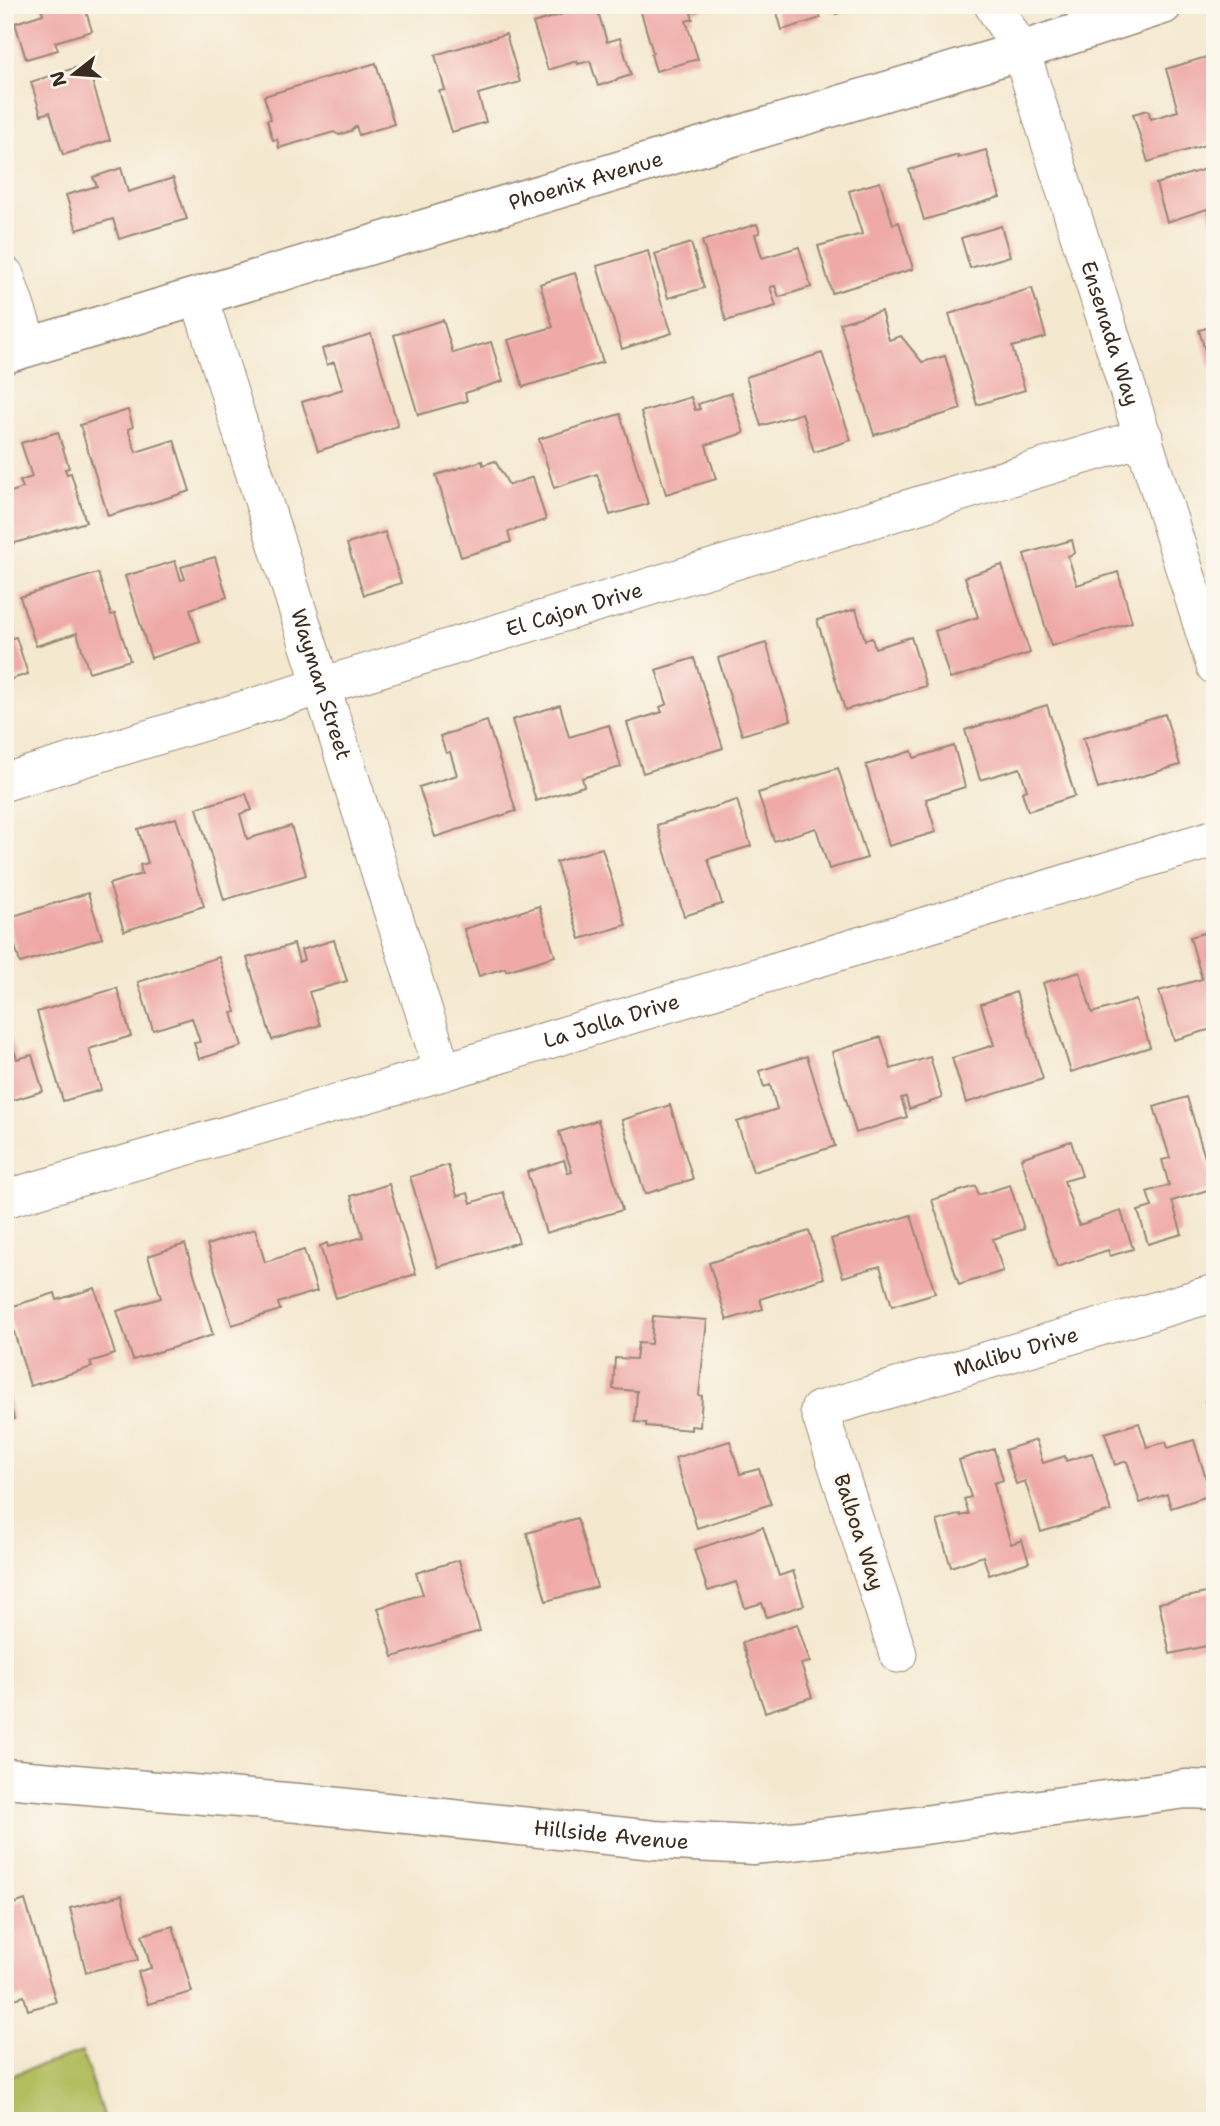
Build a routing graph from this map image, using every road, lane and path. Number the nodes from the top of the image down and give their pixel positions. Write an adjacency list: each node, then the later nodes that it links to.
1 (993, 5): 3 (street, Ensenada Way)
2 (1163, 5): 3 (street, Phoenix Avenue)
3 (1021, 51): 5 (street, Phoenix Avenue); 7 (street, Ensenada Way)
4 (5, 275): 6 (street)
5 (199, 297): 6 (street, Phoenix Avenue); 9 (street, Wayman Street)
6 (17, 350)
7 (1144, 437): 8 (street, Ensenada Way); 9 (street, El Cajon Drive)
8 (1215, 666)
9 (323, 686): 10 (street, El Cajon Drive); 12 (street, Wayman Street)
10 (5, 782)
11 (1215, 838): 12 (street, La Jolla Drive)
12 (443, 1072): 13 (street, La Jolla Drive)
13 (5, 1199)
14 (1215, 1293): 15 (street, Malibu Drive)
15 (819, 1410): 16 (street, Balboa Way)
16 (898, 1654)
17 (5, 1778): 18 (street, Hillside Avenue)
18 (1215, 1790)

